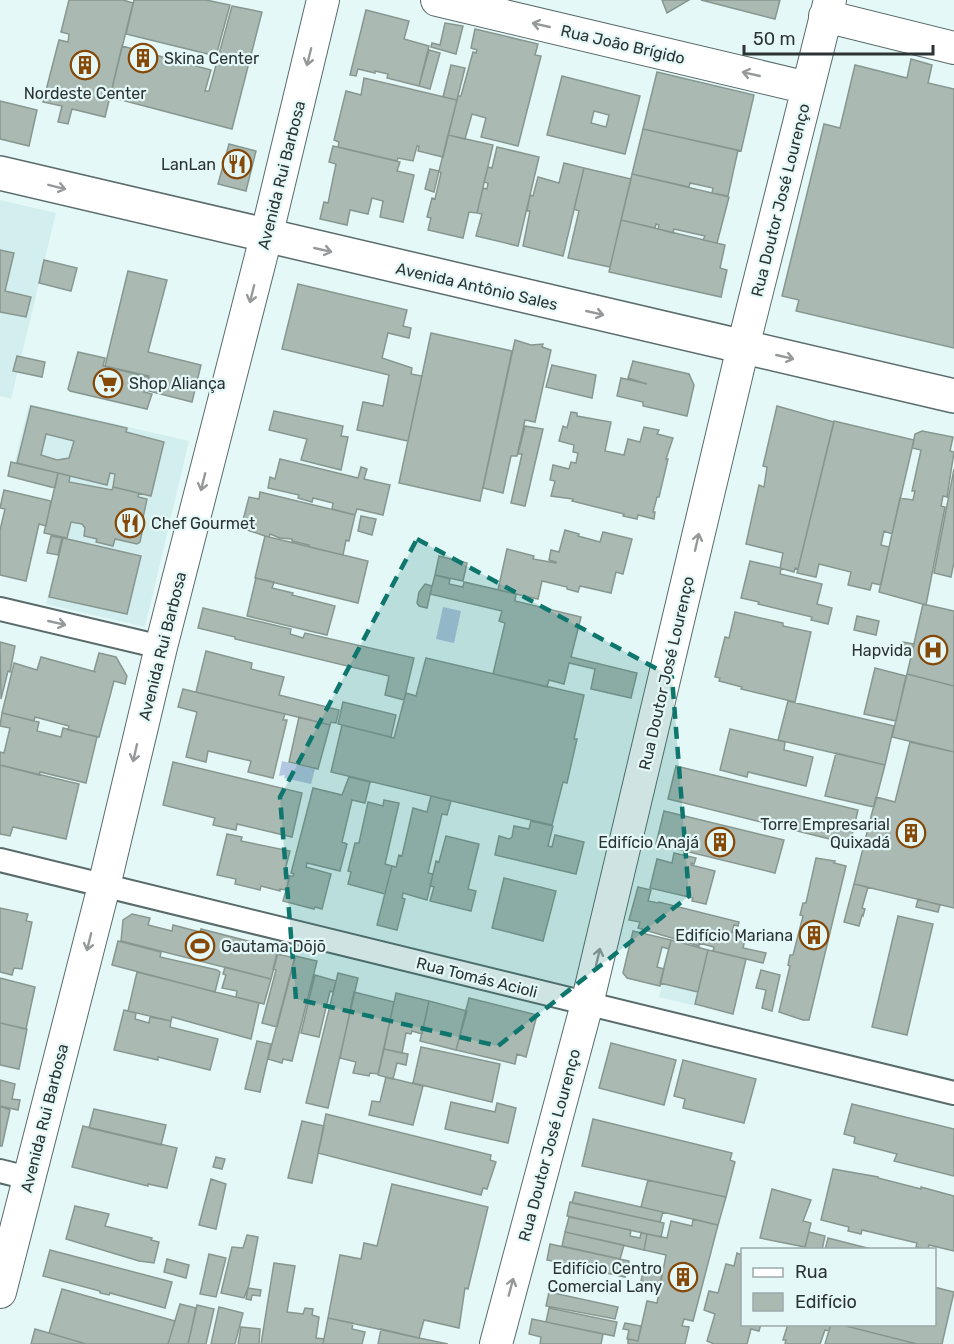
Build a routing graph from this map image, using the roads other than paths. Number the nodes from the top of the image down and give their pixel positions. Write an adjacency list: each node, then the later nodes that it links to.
1 (323, 0): 7 (street, Avenida Rui Barbosa, one-way to 7)
2 (437, 0): 5 (street, Rua João Brígido, one-way to 2)
3 (827, 8): 4 (street); 5 (street, Rua Doutor José Lourenço)
4 (954, 48)
5 (808, 88): 8 (street, Rua Doutor José Lourenço)
6 (0, 173): 7 (main road, Avenida Antônio Sales, one-way to 7)
7 (266, 237): 8 (main road, Avenida Antônio Sales, one-way to 8); 11 (street, Avenida Rui Barbosa, one-way to 11)
8 (743, 347): 9 (main road, Avenida Antônio Sales, one-way to 9); 14 (street, Rua Doutor José Lourenço, one-way to 8)
9 (954, 396)
10 (0, 609): 11 (street, one-way to 11)
11 (161, 647): 13 (street, Avenida Rui Barbosa, one-way to 13)
12 (0, 860): 13 (street, Rua Tomás Acioli)
13 (104, 886): 14 (street, Rua Tomás Acioli); 16 (street, Avenida Rui Barbosa, one-way to 16)
14 (587, 1004): 15 (street, Rua Tomás Acioli); 18 (street, Rua Doutor José Lourenço, one-way to 14)
15 (954, 1093)
16 (14, 1175): 17 (street, Avenida Rui Barbosa)
17 (0, 1292)
18 (496, 1344)

